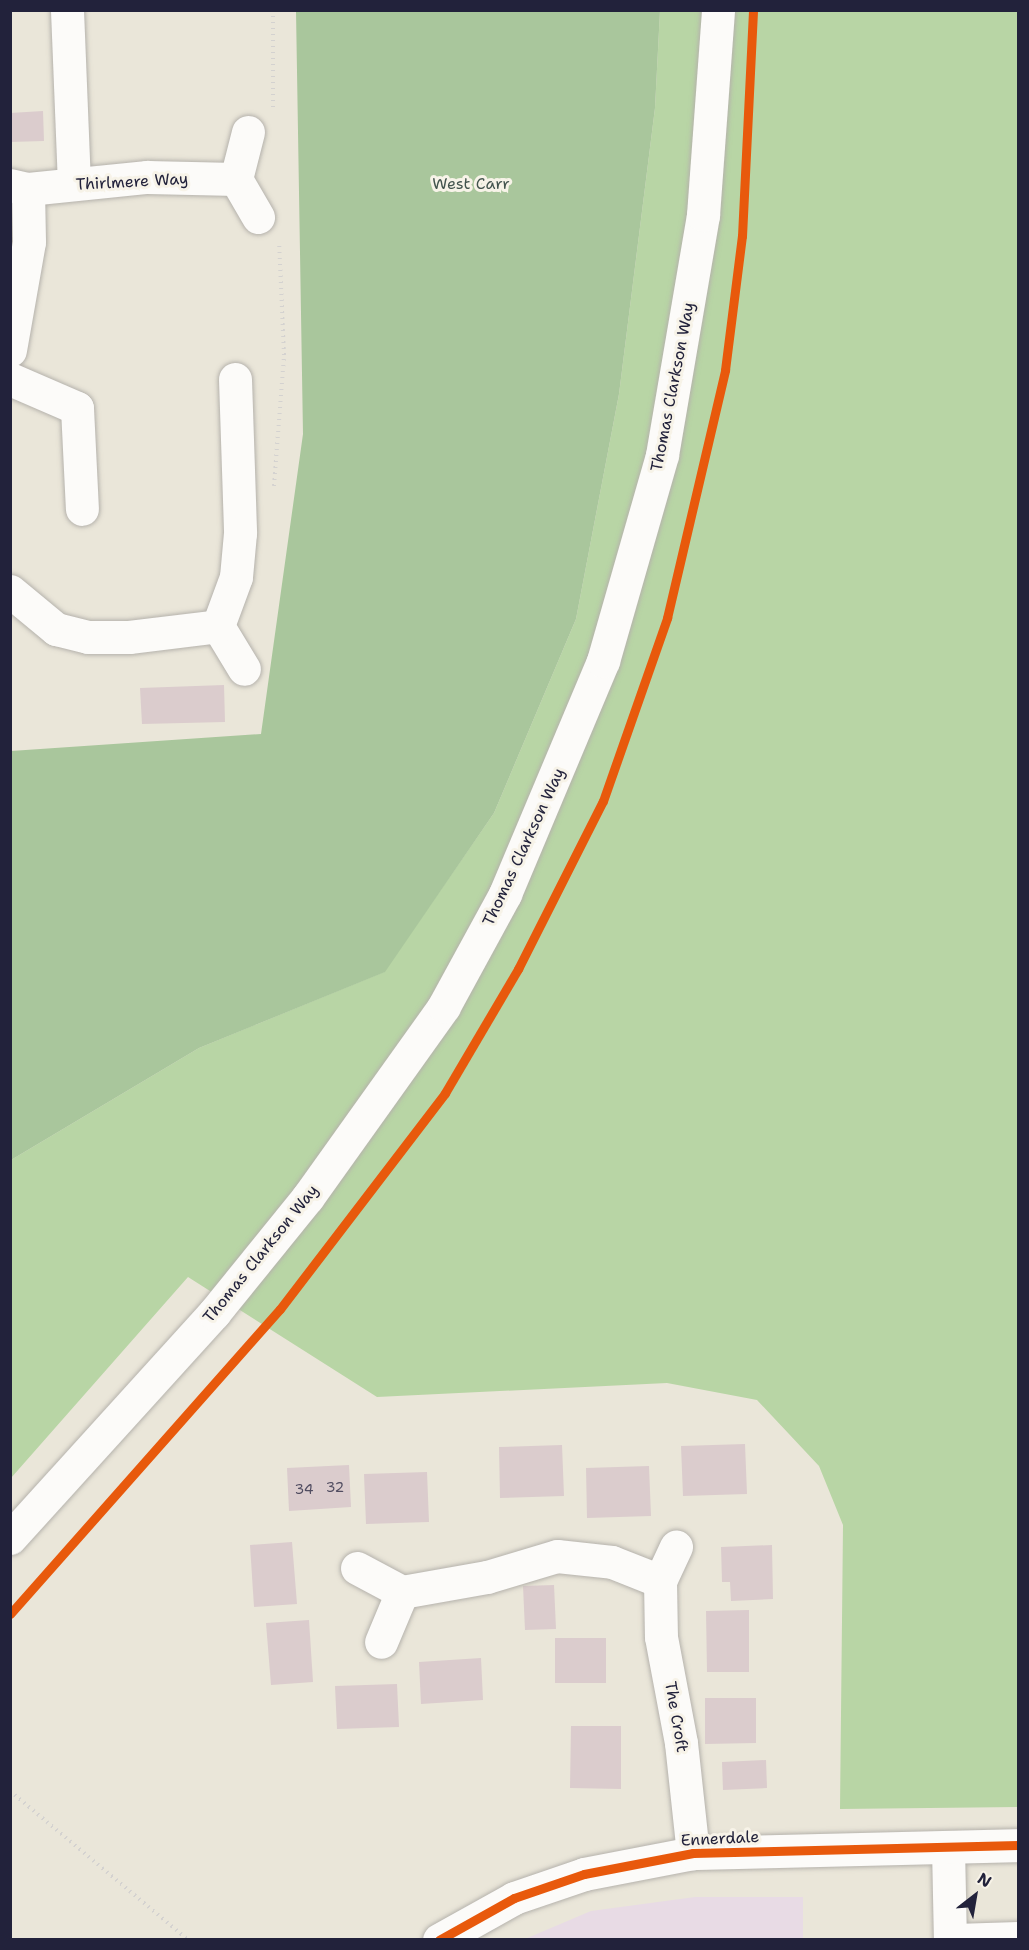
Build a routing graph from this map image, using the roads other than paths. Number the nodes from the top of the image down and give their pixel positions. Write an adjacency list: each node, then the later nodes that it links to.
1 (67, 10): 5 (main road)
2 (718, 10): 15 (main road, Thomas Clarkson Way)
3 (261, 126): 4 (main road)
4 (236, 179): 5 (main road, Thirlmere Way); 7 (main road)
5 (74, 184): 6 (main road, Thirlmere Way)
6 (19, 187): 8 (main road, Thirlmere Way)
7 (268, 223)
8 (10, 350)
9 (10, 379): 11 (main road)
10 (236, 379): 13 (main road)
11 (82, 509)
12 (10, 591): 13 (main road)
13 (218, 626): 14 (main road)
14 (244, 669)
15 (10, 1538)
16 (676, 1546): 18 (main road, The Croft)
17 (357, 1568): 19 (main road)
18 (660, 1581): 19 (main road); 23 (main road, The Croft)
19 (402, 1592): 20 (main road)
20 (381, 1641)
21 (1018, 1845): 22 (main road, Ennerdale)
22 (948, 1848): 23 (main road, Ennerdale); 26 (main road)
23 (693, 1853): 25 (main road, Ennerdale)
24 (1018, 1938): 27 (main road)
25 (439, 1940)
26 (950, 1940)
27 (955, 1940)

